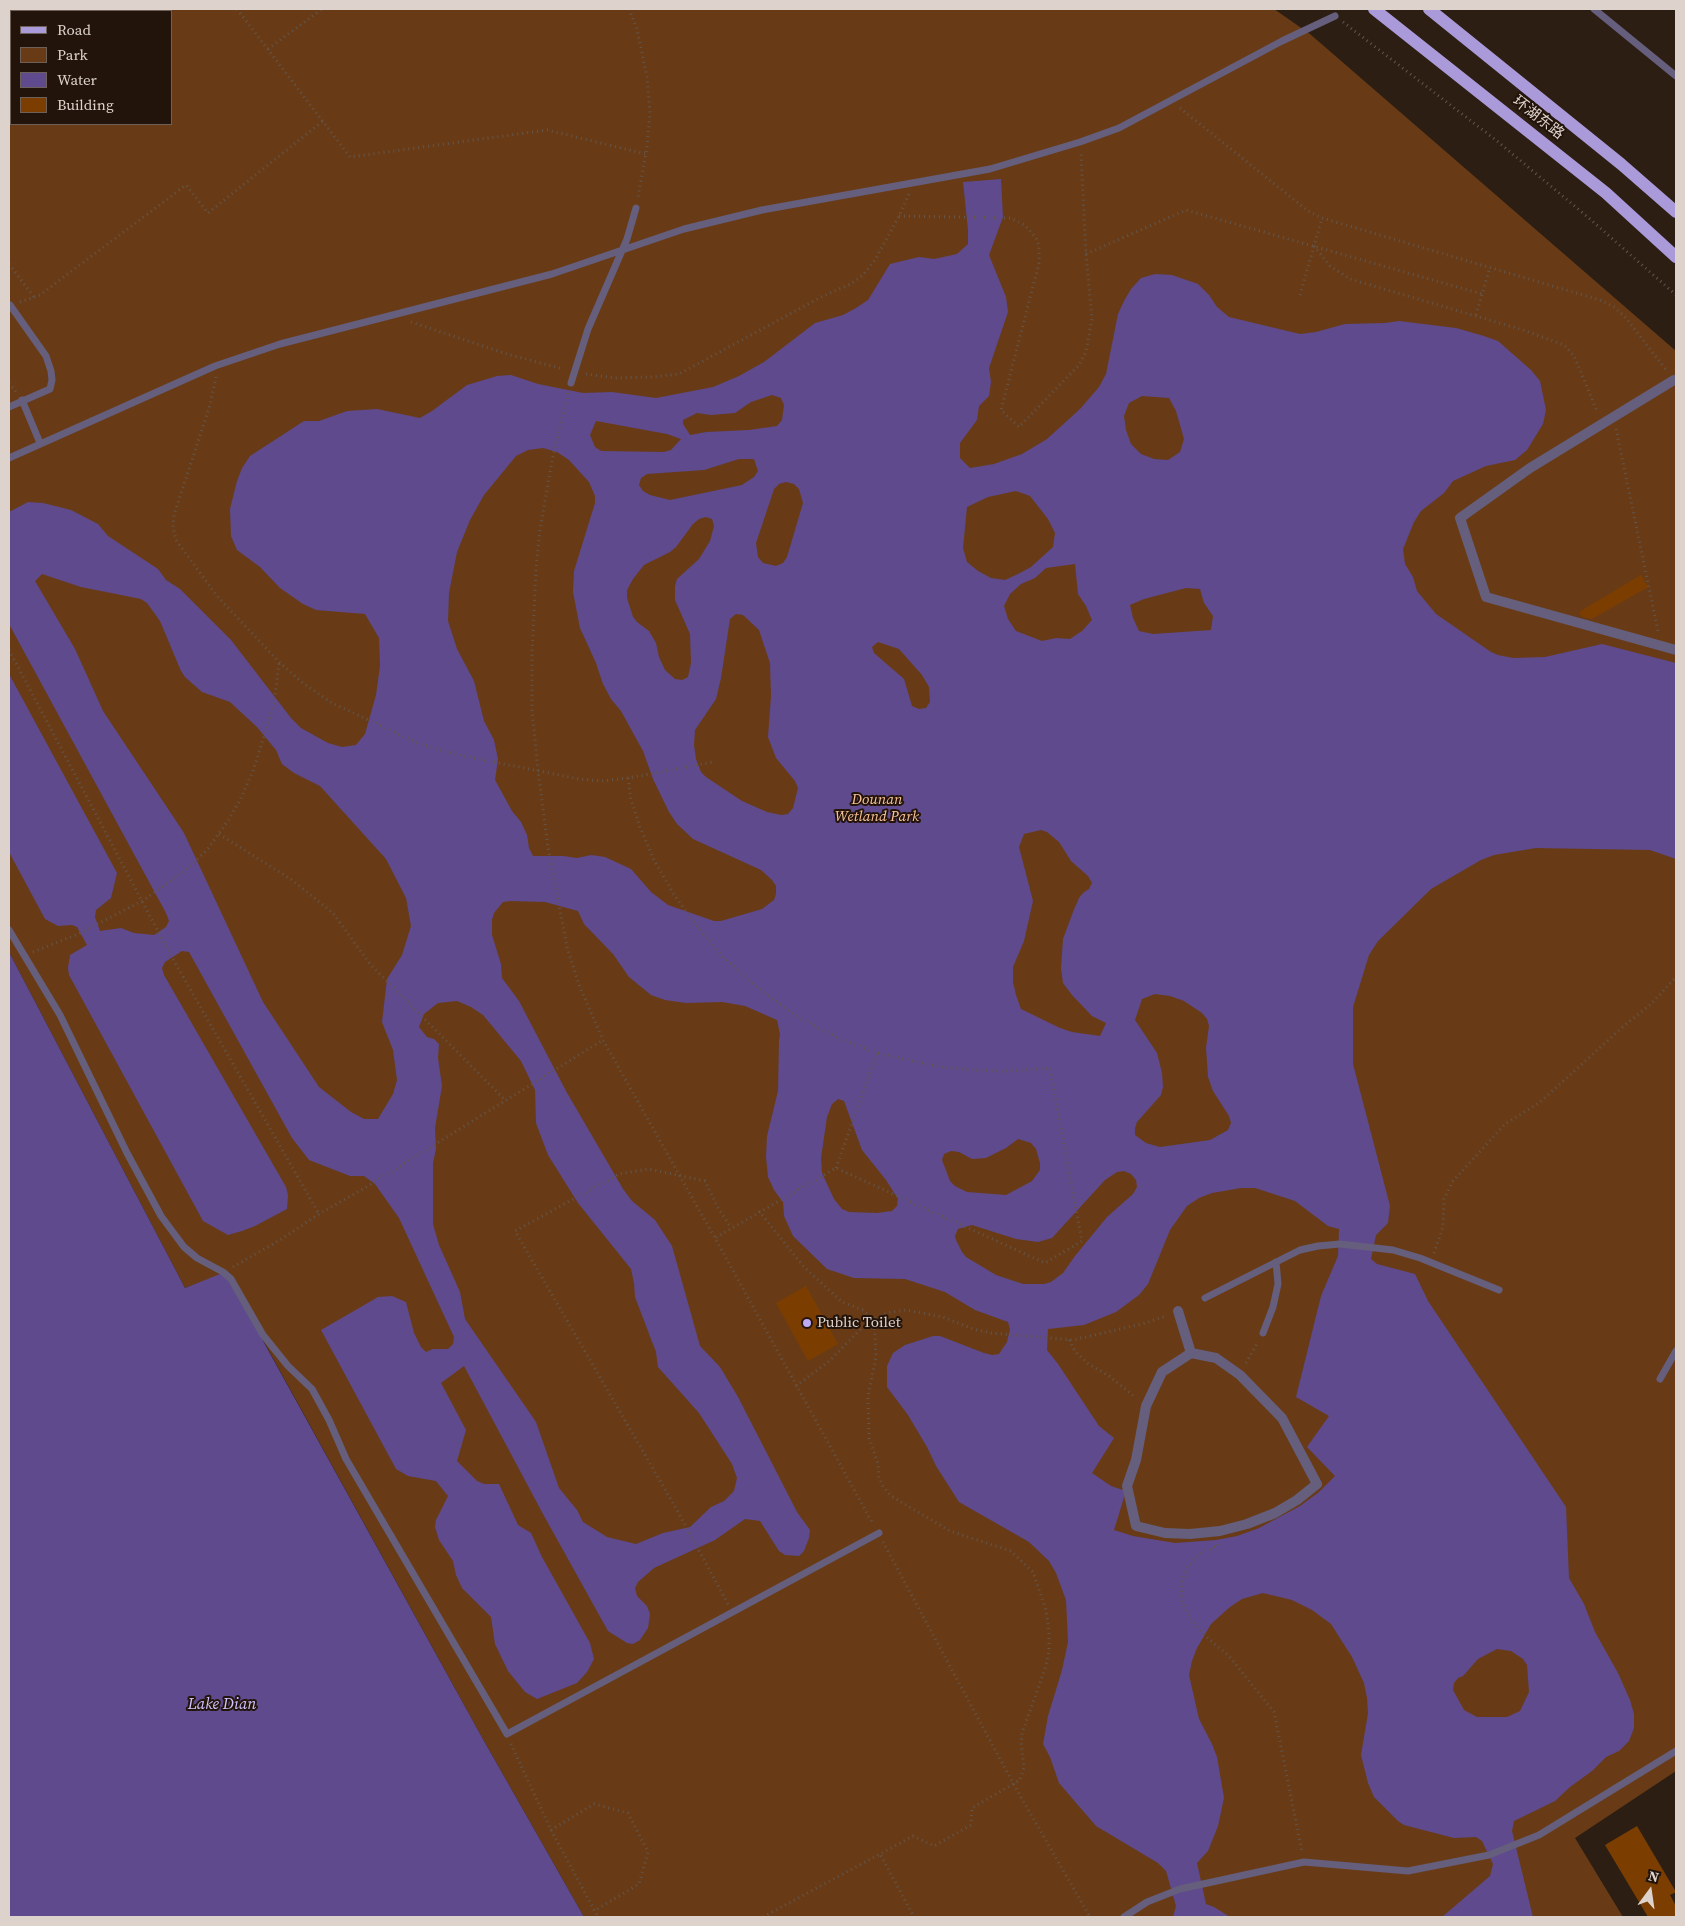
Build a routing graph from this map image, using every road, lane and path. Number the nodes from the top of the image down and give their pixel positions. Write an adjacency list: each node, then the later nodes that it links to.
1 (238, 9): 8 (path)
2 (322, 9): 8 (path)
3 (629, 9): 13 (path)
4 (1374, 9): 22 (main road, 环湖东路)
5 (1429, 9): 16 (main road, 环湖东路)
6 (1594, 9): 9 (lane)
7 (1335, 16): 10 (lane); 27 (path)
8 (268, 49): 11 (path)
9 (1676, 76)
10 (1171, 101): 12 (lane); 18 (path)
11 (324, 122): 13 (path); 28 (path)
12 (1080, 142): 14 (lane); 21 (path)
13 (646, 154): 15 (path)
14 (912, 183): 17 (path); 20 (lane)
15 (636, 208): 20 (lane)
16 (1676, 212)
17 (899, 216): 21 (path); 33 (path)
18 (1322, 218): 19 (path); 24 (path)
19 (1314, 246): 21 (path); 25 (path); 26 (path); 31 (path)
20 (622, 251): 30 (lane); 33 (lane)
21 (1086, 254)
22 (1676, 257)
23 (9, 264): 28 (path)
24 (1490, 267): 25 (path); 34 (path)
25 (1482, 294): 31 (path)
26 (1300, 295)
27 (1676, 295)
28 (34, 297): 29 (path)
29 (10, 305): 36 (lane)
30 (389, 315): 32 (lane); 33 (path)
31 (1476, 315): 39 (path)
32 (214, 366): 40 (lane); 45 (path)
33 (574, 372): 35 (lane)
34 (1674, 380): 38 (street)
35 (571, 383): 47 (path)
36 (22, 400): 37 (lane); 40 (lane)
37 (9, 407)
38 (1613, 417): 39 (street); 42 (path)
39 (1601, 425): 42 (street)
40 (40, 443): 41 (lane)
41 (9, 458)
42 (1661, 646): 44 (street)
43 (9, 650): 50 (path)
44 (1676, 650)
45 (279, 662): 47 (path); 49 (path)
46 (713, 762): 48 (path)
47 (538, 770): 48 (path); 54 (path)
48 (628, 778): 55 (path)
49 (219, 834): 50 (path); 56 (path)
50 (142, 901): 52 (path); 60 (path)
51 (9, 930): 52 (lane)
52 (24, 956): 65 (lane)
53 (1676, 977): 64 (path)
54 (603, 1040): 56 (path); 58 (path)
55 (877, 1053): 57 (path); 57 (path)
56 (505, 1100): 60 (path)
57 (836, 1168): 59 (path)
58 (680, 1175): 61 (path); 62 (path); 80 (path)
59 (759, 1211): 61 (path); 69 (path)
60 (318, 1214): 65 (path)
61 (731, 1228): 62 (path)
62 (716, 1238): 76 (path)
63 (1276, 1262): 64 (lane); 67 (lane); 70 (lane)
64 (1431, 1263): 66 (lane)
65 (223, 1272): 81 (lane)
66 (1499, 1290)
67 (1205, 1298)
68 (1178, 1311): 71 (path); 73 (street)
69 (874, 1319): 71 (path); 76 (path); 83 (path)
70 (1263, 1333): 74 (path)
71 (1069, 1340): 77 (path)
72 (1676, 1351): 75 (lane)
73 (1191, 1353): 74 (street); 77 (street)
74 (1240, 1374): 78 (street)
75 (1660, 1379)
76 (796, 1386): 79 (path)
77 (1146, 1406): 78 (street)
78 (1220, 1531): 86 (path)
79 (879, 1533): 80 (lane); 83 (path)
80 (733, 1613): 81 (lane)
81 (507, 1734): 84 (path)
82 (1676, 1751): 86 (lane)
83 (1014, 1785): 85 (path); 91 (path)
84 (551, 1830): 87 (path); 87 (path)
85 (880, 1854): 89 (path); 90 (path)
86 (1304, 1862): 92 (lane)
87 (594, 1910): 88 (path)
88 (598, 1917)
89 (763, 1917)
90 (914, 1917)
91 (1090, 1917)
92 (1124, 1917)

